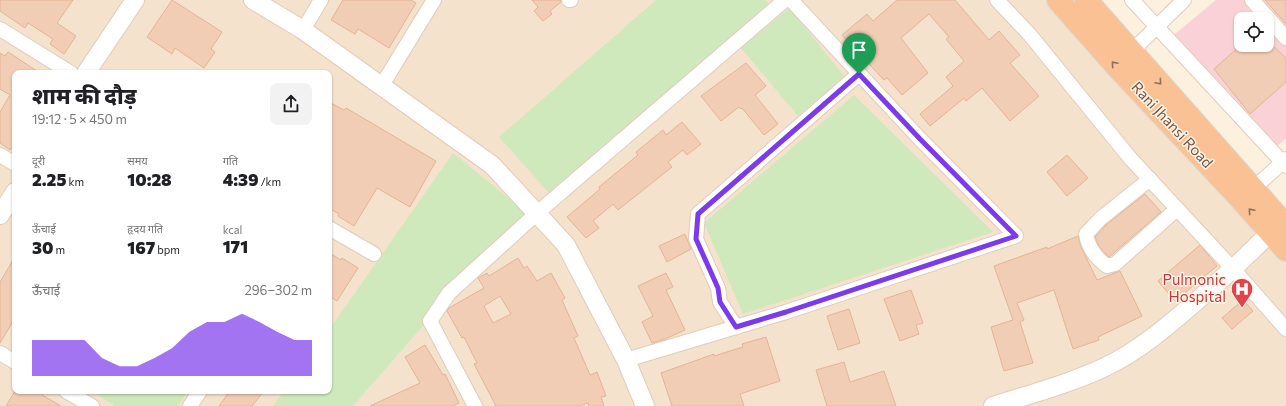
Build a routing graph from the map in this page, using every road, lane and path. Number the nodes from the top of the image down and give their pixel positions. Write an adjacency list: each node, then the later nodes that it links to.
1 (135, 0): 19 (street)
2 (254, 0): 15 (street)
3 (321, 0): 15 (street)
4 (434, 0): 21 (street)
5 (785, 0): 29 (street)
6 (791, 0): 20 (street)
7 (997, 0): 25 (street)
8 (1058, 0): 31 (highway, Rani Jhansi Road, one-way to 8)
9 (1086, 0): 17 (highway, Rani Jhansi Road)
10 (1132, 0): 13 (street)
11 (1184, 0): 13 (street)
12 (1252, 0): 16 (street)
13 (1157, 26): 17 (street); 24 (street)
14 (0, 29): 18 (street)
15 (303, 30): 21 (street)
16 (1286, 38)
17 (1132, 51): 26 (highway, Rani Jhansi Road, one-way to 26)
18 (66, 70)
19 (88, 70)
20 (859, 74): 36 (street); 36 (street)
21 (382, 86): 29 (street)
22 (0, 155): 23 (street)
23 (12, 162)
24 (1285, 163): 26 (street)
25 (1150, 179): 28 (street); 28 (street)
26 (1253, 189): 31 (highway, Rani Jhansi Road)
27 (12, 197): 30 (street)
28 (1177, 209): 35 (street)
29 (536, 214): 40 (street); 45 (street)
30 (0, 215)
31 (1280, 227): 33 (highway, Rani Jhansi Road); 35 (street)
32 (332, 230): 34 (street)
33 (1286, 250)
34 (374, 254)
35 (1233, 269): 37 (street); 47 (street)
36 (736, 327): 40 (street)
37 (1286, 329)
38 (0, 353): 39 (street)
39 (12, 360)
40 (626, 360): 46 (street)
41 (71, 394): 43 (street)
42 (198, 394): 44 (street)
43 (92, 406)
44 (190, 406)
45 (475, 406)
46 (645, 406)
47 (993, 406)

